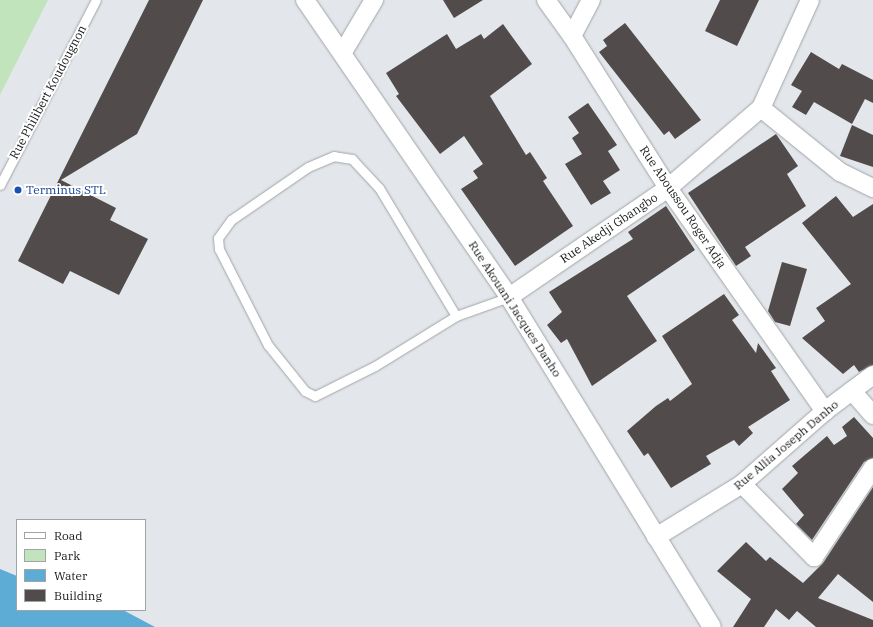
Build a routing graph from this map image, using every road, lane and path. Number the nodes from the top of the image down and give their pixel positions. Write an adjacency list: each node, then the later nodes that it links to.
1 (96, 0): 10 (lane, Rue Philibert Koudougnon)
2 (305, 0): 8 (street, Rue Akouani Jacques Danho)
3 (374, 0): 8 (street)
4 (546, 0): 7 (street, Rue Aboussou Roger Adja)
5 (591, 0): 7 (street)
6 (810, 0): 9 (street, Rue Akedji Gbangbo)
7 (572, 36): 11 (street, Rue Aboussou Roger Adja)
8 (343, 52): 13 (street, Rue Akouani Jacques Danho)
9 (761, 108): 11 (street, Rue Akedji Gbangbo); 12 (street)
10 (0, 185)
11 (668, 188): 13 (street, Rue Akedji Gbangbo); 17 (street, Rue Aboussou Roger Adja)
12 (873, 188)
13 (509, 296): 14 (lane); 21 (street, Rue Akouani Jacques Danho)
14 (456, 316): 14 (lane)
15 (873, 375): 16 (street, Rue Allia Joseph Danho)
16 (852, 391): 17 (street, Rue Allia Joseph Danho); 18 (street)
17 (825, 411): 20 (street, Rue Allia Joseph Danho)
18 (873, 415)
19 (873, 468): 20 (street)
20 (742, 484): 21 (street, Rue Allia Joseph Danho)
21 (656, 537): 22 (street, Rue Akouani Jacques Danho)
22 (712, 627)

